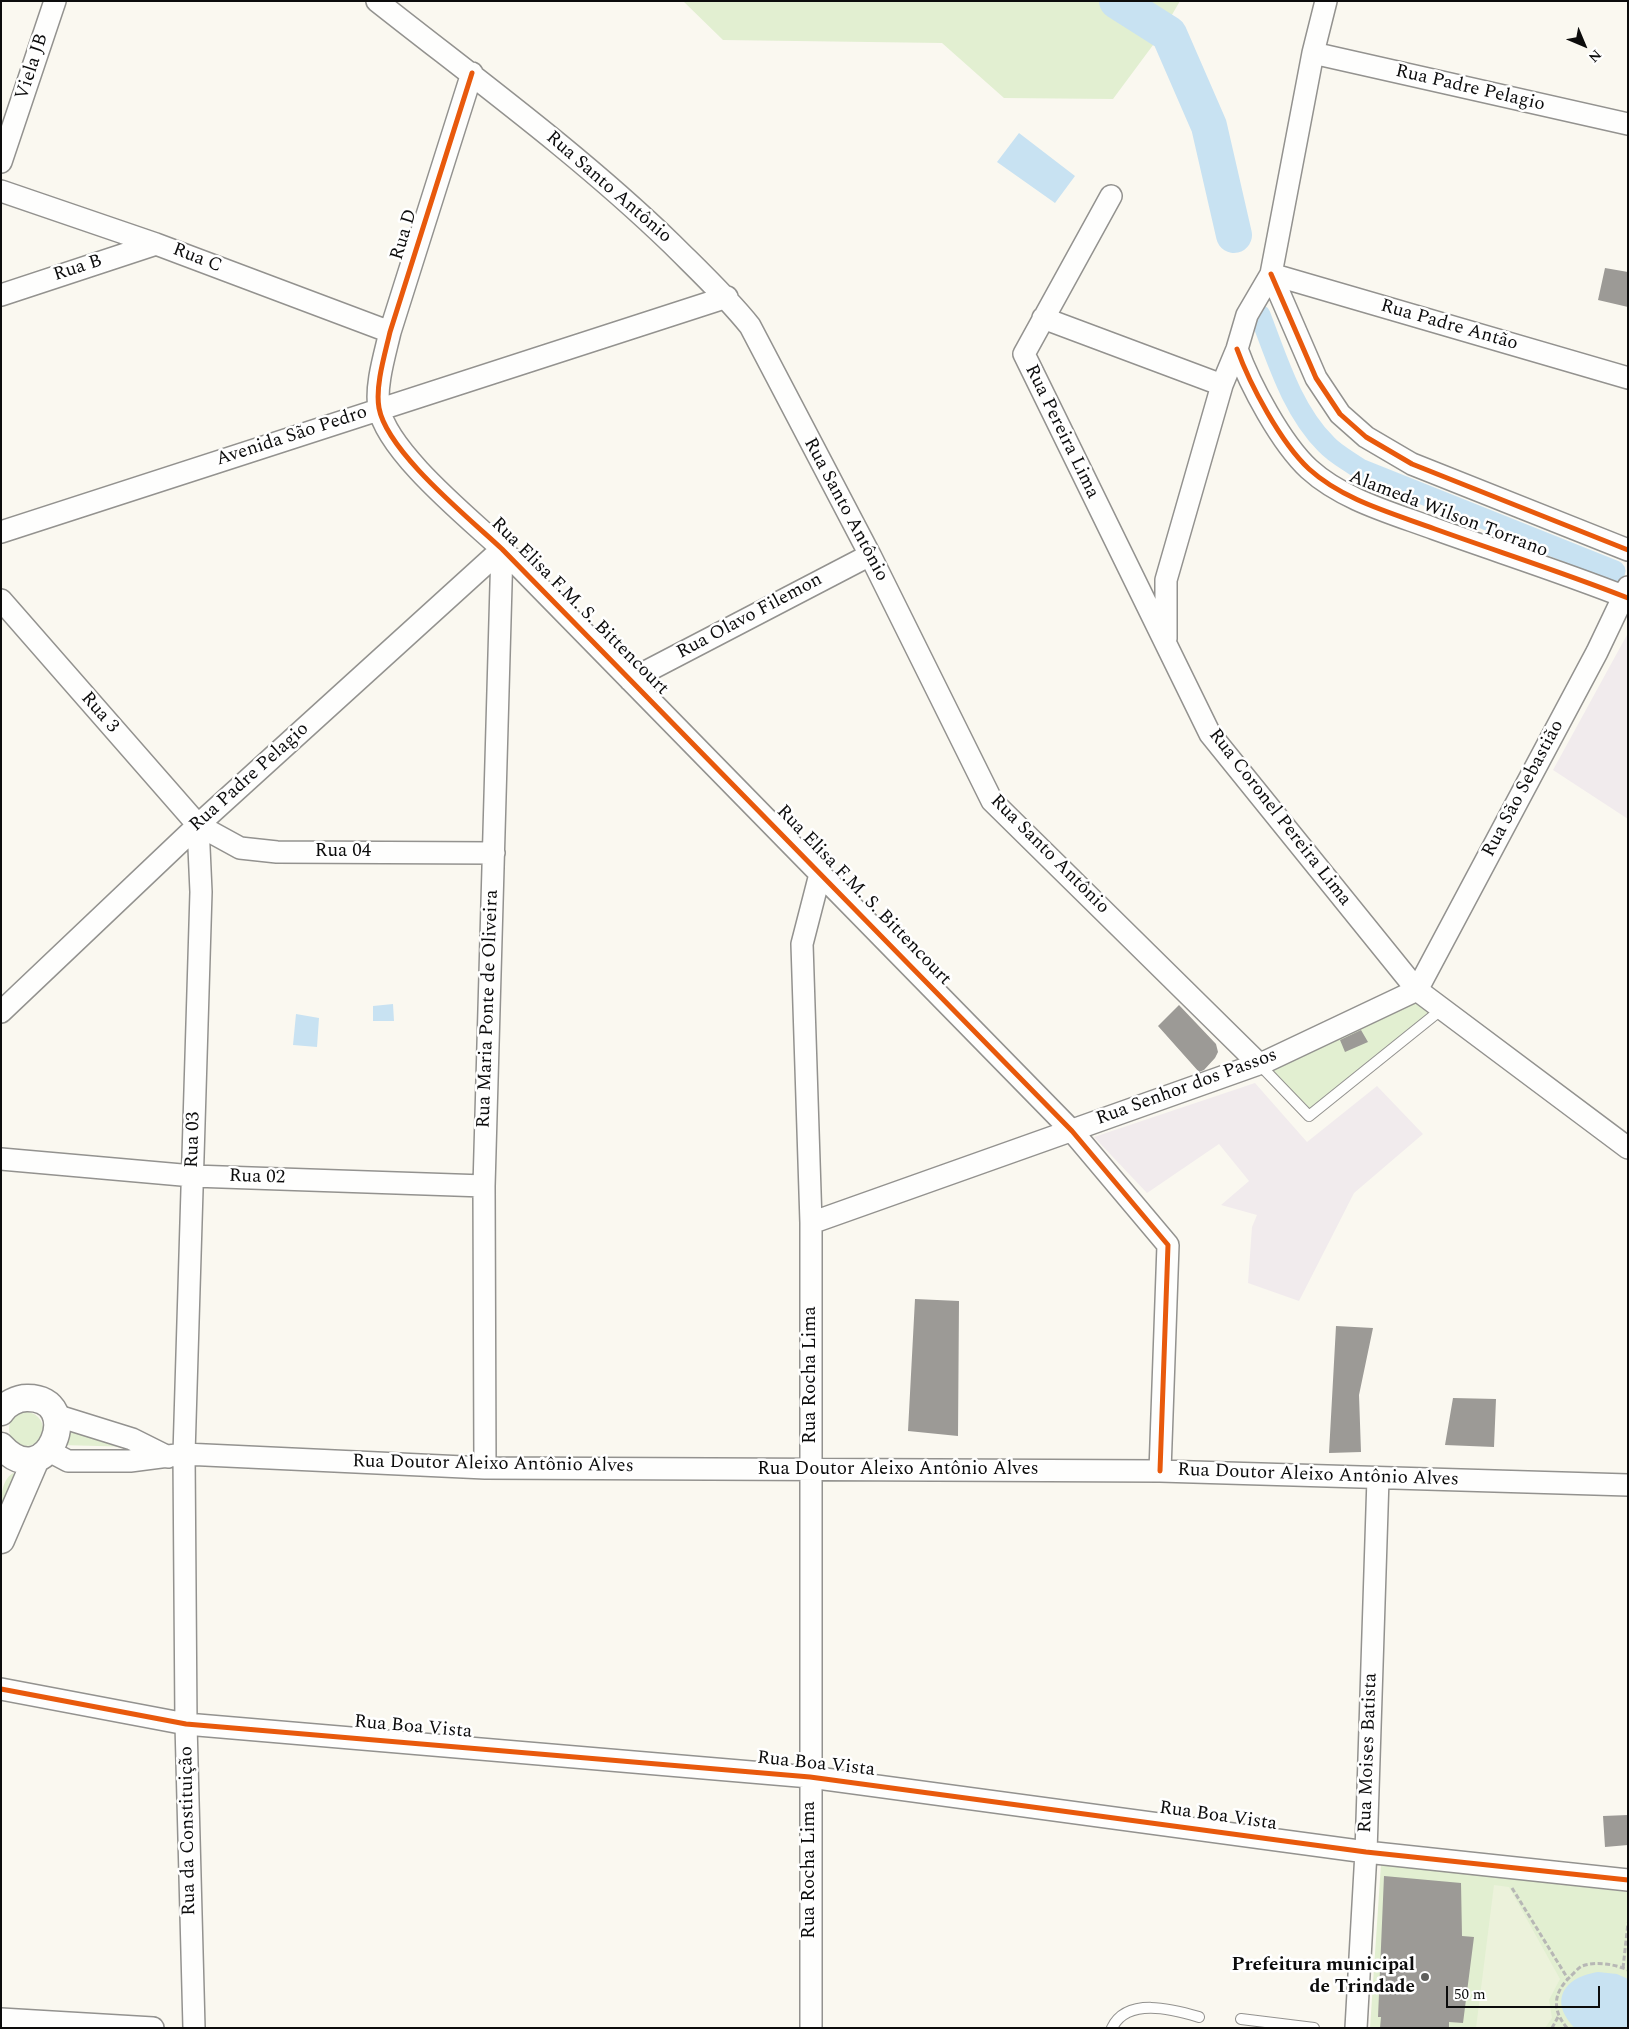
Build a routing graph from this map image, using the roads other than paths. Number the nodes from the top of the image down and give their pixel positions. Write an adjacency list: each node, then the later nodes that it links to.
1 (55, 1): 7 (street, Viela JB)
2 (1326, 1): 4 (street)
3 (376, 2): 5 (street, Rua Santo Antônio)
4 (1313, 53): 6 (street, Rua Padre Pelagio); 11 (street)
5 (472, 73): 13 (street, Rua Santo Antônio); 15 (street, Rua D)
6 (1628, 124)
7 (1, 162)
8 (1, 191): 10 (street, Rua C)
9 (1111, 196): 14 (street, Rua Pereira Lima)
10 (156, 244): 12 (street, Rua B); 15 (street, Rua C)
11 (1271, 274): 16 (street, Rua Coronel Pereira Lima); 17 (street, Rua Padre Antão); 22 (street, Alameda Wilson Torrano)
12 (1, 295)
13 (727, 297): 19 (street, Avenida São Pedro); 23 (street, Rua Santo Antônio)
14 (1043, 318): 18 (street); 26 (street, Rua Pereira Lima)
15 (390, 332): 19 (street, Rua D)
16 (1237, 349): 18 (street, Rua Coronel Pereira Lima); 24 (street, Alameda Wilson Torrano)
17 (1628, 378)
18 (1222, 385): 26 (street, Rua Coronel Pereira Lima)
19 (379, 408): 20 (street, Avenida São Pedro); 21 (street, Rua Elisa F.M. S. Bittencourt)
20 (1, 532)
21 (502, 549): 27 (street, Rua Elisa F.M. S. Bittencourt); 28 (street, Rua Padre Pelagio); 29 (street, Rua Maria Ponte de Oliveira)
22 (1628, 550)
23 (870, 555): 27 (street, Rua Olavo Filemon); 34 (street, Rua Santo Antônio)
24 (1627, 594): 31 (street, Rua São Sebastião)
25 (1, 600): 28 (street, Rua 3)
26 (1166, 644): 31 (street, Rua Coronel Pereira Lima)
27 (630, 680): 30 (street, Rua Elisa F.M. S. Bittencourt)
28 (198, 825): 29 (street, Rua 04); 33 (street, Rua Padre Pelagio); 38 (street, Rua 03)
29 (494, 853): 39 (street, Rua Maria Ponte de Oliveira)
30 (820, 874): 35 (street, Rua Elisa F.M. S. Bittencourt); 40 (street, Rua Rocha Lima)
31 (1417, 990): 32 (street, Rua Coronel Pereira Lima); 34 (street, Rua Senhor dos Passos)
32 (1442, 1009): 34 (lane); 36 (street, Rua Coronel Pereira Lima)
33 (1, 1012)
34 (1259, 1064): 35 (street, Rua Senhor dos Passos)
35 (1072, 1131): 40 (street, Rua Senhor dos Passos); 48 (street, Rua Elisa F.M. S. Bittencourt)
36 (1628, 1148)
37 (1, 1159): 38 (street, Rua 02)
38 (193, 1176): 39 (street, Rua 02); 45 (street, Rua 03)
39 (484, 1186): 46 (street, Rua Maria Ponte de Oliveira)
40 (811, 1223): 47 (street, Rua Rocha Lima)
41 (7, 1401): 42 (street)
42 (55, 1415): 43 (street); 45 (street, Rua Doutor Aleixo Antônio Alves)
43 (42, 1455): 44 (street); 45 (street, Rua Doutor Aleixo Antônio Alves); 51 (street)
44 (3, 1456)
45 (176, 1456): 46 (street, Rua Doutor Aleixo Antônio Alves); 53 (street, Rua da Constituição)
46 (485, 1468): 47 (street, Rua Doutor Aleixo Antônio Alves)
47 (811, 1470): 48 (street, Rua Doutor Aleixo Antônio Alves); 54 (street, Rua Rocha Lima)
48 (1160, 1471): 49 (street, Rua Doutor Aleixo Antônio Alves)
49 (1378, 1478): 50 (street, Rua Doutor Aleixo Antônio Alves); 55 (street, Rua Moises Batista)
50 (1628, 1485)
51 (1, 1540)
52 (1, 1689): 53 (street, Rua Boa Vista)
53 (186, 1724): 54 (street, Rua Boa Vista); 61 (street, Rua da Constituição)
54 (810, 1777): 55 (street, Rua Boa Vista); 62 (street, Rua Rocha Lima)
55 (1366, 1852): 56 (street, Rua Boa Vista); 65 (street, Rua Moises Batista)
56 (1628, 1880)
57 (1199, 2017): 63 (lane)
58 (1, 2019): 60 (street)
59 (1241, 2019): 64 (lane)
60 (153, 2028)
61 (194, 2028)
62 (811, 2028)
63 (1112, 2028)
64 (1314, 2028)
65 (1356, 2028)

